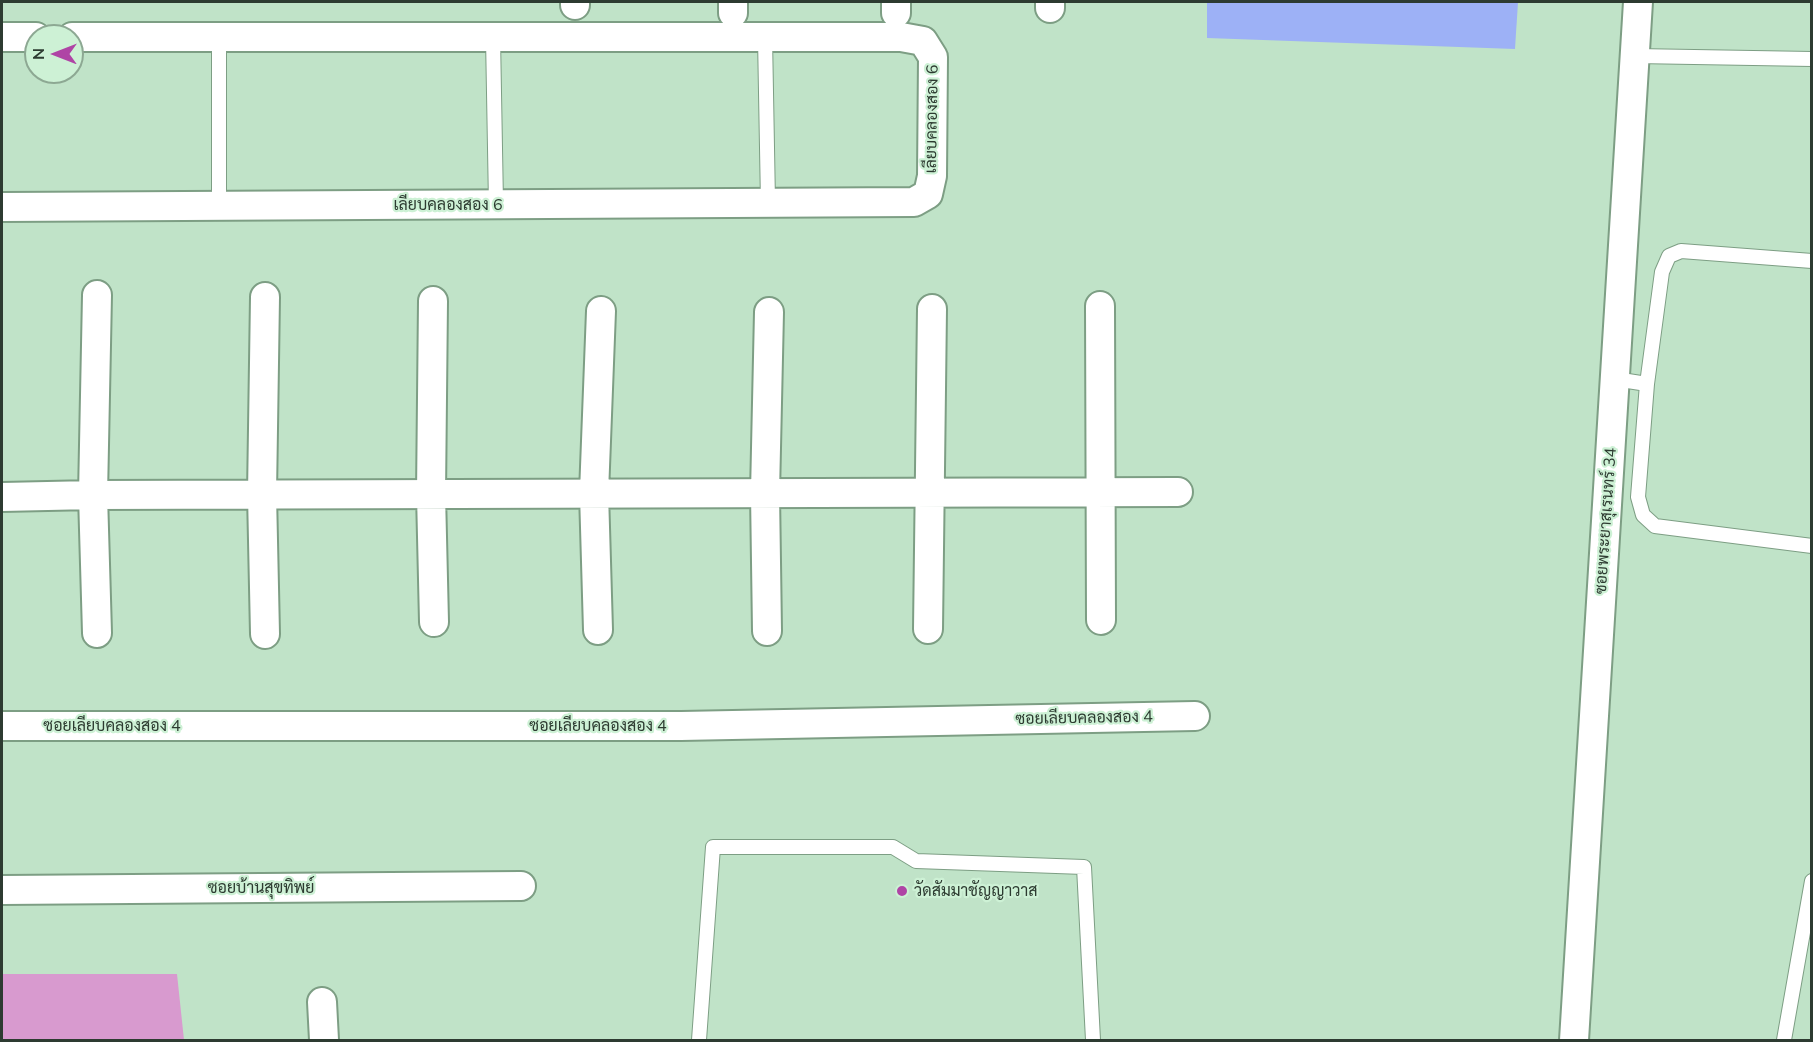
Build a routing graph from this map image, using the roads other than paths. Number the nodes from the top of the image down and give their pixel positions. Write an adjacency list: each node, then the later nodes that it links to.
1 (1638, 2): 8 (street, ซอยพระยาสุเรนทร์ 34)
2 (2, 37): 3 (street)
3 (24, 37)
4 (84, 37): 5 (street, เลียบคลองสอง 6)
5 (219, 37): 6 (street, เลียบคลองสอง 6); 12 (lane)
6 (493, 37): 7 (street, เลียบคลองสอง 6); 11 (lane)
7 (765, 38): 10 (lane); 10 (street, เลียบคลองสอง 6)
8 (1635, 56): 9 (lane); 22 (street, ซอยพระยาสุเรนทร์ 34)
9 (1812, 59)
10 (768, 203): 11 (street, เลียบคลองสอง 6)
11 (496, 204): 12 (street, เลียบคลองสอง 6)
12 (219, 206): 13 (street, เลียบคลองสอง 6)
13 (2, 207)
14 (1812, 261): 23 (lane)
15 (97, 295): 31 (street)
16 (265, 297): 29 (street)
17 (433, 301): 30 (street)
18 (1100, 306): 24 (street)
19 (932, 309): 28 (street)
20 (601, 311): 26 (street)
21 (769, 312): 27 (street)
22 (1615, 379): 23 (lane); 50 (street, ซอยพระยาสุเรนทร์ 34)
23 (1647, 384): 33 (lane)
24 (1100, 492): 25 (street); 28 (street); 34 (street)
25 (1178, 492)
26 (594, 493): 27 (street); 30 (street); 37 (street)
27 (765, 493): 28 (street); 38 (street)
28 (929, 493): 36 (street)
29 (262, 494): 30 (street); 31 (street); 40 (street)
30 (431, 494): 35 (street)
31 (93, 495): 32 (street); 39 (street)
32 (2, 497)
33 (1812, 546)
34 (1101, 620)
35 (434, 622)
36 (928, 629)
37 (598, 630)
38 (767, 631)
39 (97, 633)
40 (265, 634)
41 (1195, 716): 42 (street, ซอยเลียบคลองสอง 4)
42 (2, 726)
43 (1812, 882): 51 (lane)
44 (521, 886): 45 (street, ซอยบ้านสุขทิพย์)
45 (2, 890)
46 (322, 1002): 47 (street)
47 (324, 1041)
48 (699, 1041): 49 (lane)
49 (1093, 1041)
50 (1574, 1041)
51 (1784, 1041)

